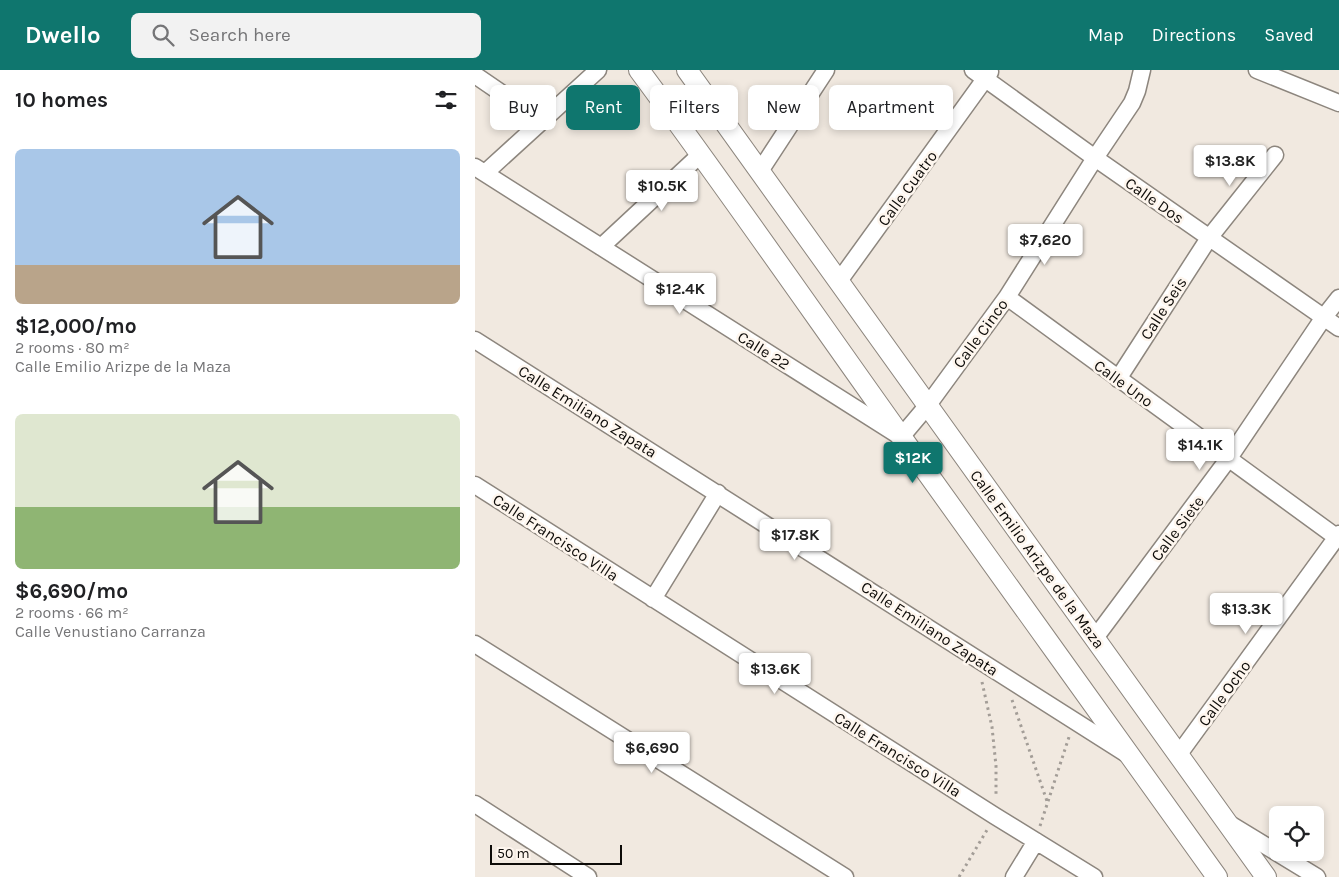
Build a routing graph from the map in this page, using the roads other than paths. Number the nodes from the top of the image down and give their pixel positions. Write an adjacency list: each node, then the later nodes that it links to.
1 (598, 70): 11 (street)
2 (639, 70): 13 (street)
3 (687, 70): 17 (street, Calle Emilio Arizpe de la Maza)
4 (825, 70): 17 (street)
5 (1142, 70): 15 (street, Calle Cinco)
6 (1257, 70): 10 (street)
7 (983, 73): 15 (street, Calle Dos); 20 (street, Calle Cuatro)
8 (475, 75): 9 (street)
9 (490, 85)
10 (1339, 103)
11 (556, 108)
12 (531, 130): 16 (street)
13 (701, 154): 19 (street); 28 (street)
14 (1275, 156): 18 (street, Calle Seis)
15 (1095, 158): 18 (street, Calle Dos); 21 (street, Calle Cinco)
16 (480, 170): 19 (street, Calle 22)
17 (760, 171): 20 (street, Calle Emilio Arizpe de la Maza)
18 (1209, 238): 23 (street, Calle Dos); 26 (street, Calle Seis)
19 (601, 247): 28 (street, Calle 22)
20 (839, 281): 27 (street, Calle Emilio Arizpe de la Maza)
21 (1007, 297): 26 (street, Calle Uno); 27 (street, Calle Cinco)
22 (1339, 298): 23 (street, Calle Siete)
23 (1323, 317): 24 (street, Calle Dos); 29 (street, Calle Siete)
24 (1339, 328)
25 (475, 340): 31 (street, Calle Emiliano Zapata)
26 (1118, 379): 29 (street, Calle Uno)
27 (928, 405): 28 (street, Calle Cinco); 34 (street, Calle Emilio Arizpe de la Maza)
28 (901, 437): 37 (street)
29 (1229, 458): 32 (street, Calle Uno); 34 (street, Calle Siete)
30 (475, 485): 33 (street, Calle Francisco Villa)
31 (718, 493): 33 (street); 37 (street, Calle Emiliano Zapata)
32 (1338, 537): 36 (street, Calle Ocho)
33 (653, 599): 40 (street, Calle Francisco Villa)
34 (1095, 638): 36 (street, Calle Emilio Arizpe de la Maza)
35 (475, 644): 42 (street)
36 (1179, 754): 39 (street, Calle Emilio Arizpe de la Maza)
37 (1131, 756): 45 (street)
38 (475, 804): 41 (street)
39 (1226, 821): 46 (street, Calle Emilio Arizpe de la Maza); 47 (street)
40 (1036, 841): 43 (street); 44 (street, Calle Francisco Villa)
41 (588, 877)
42 (845, 877)
43 (1013, 877)
44 (1094, 877)
45 (1217, 877)
46 (1266, 877)
47 (1317, 877)

